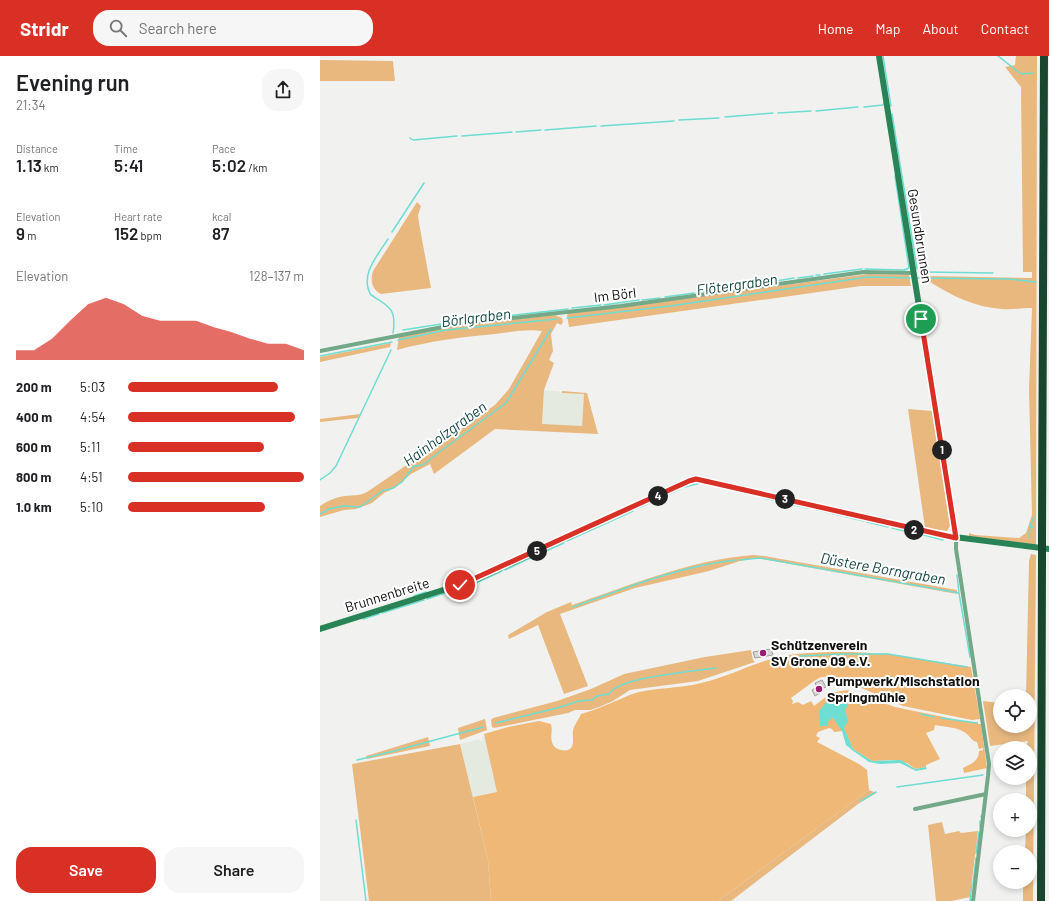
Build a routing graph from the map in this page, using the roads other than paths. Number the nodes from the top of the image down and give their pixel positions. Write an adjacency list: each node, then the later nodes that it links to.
1 (880, 56): 3 (street, Gesundbrunnen)
2 (1044, 56): 11 (highway, bridge)
3 (914, 273): 4 (street, Im Börl); 5 (street, Gesundbrunnen)
4 (320, 351)
5 (956, 538): 6 (street, Brunnenbreite); 7 (street, Brunnenbreite); 8 (street)
6 (1049, 549)
7 (320, 629)
8 (986, 794): 9 (street); 10 (street)
9 (915, 809)
10 (973, 901)
11 (1041, 901)

